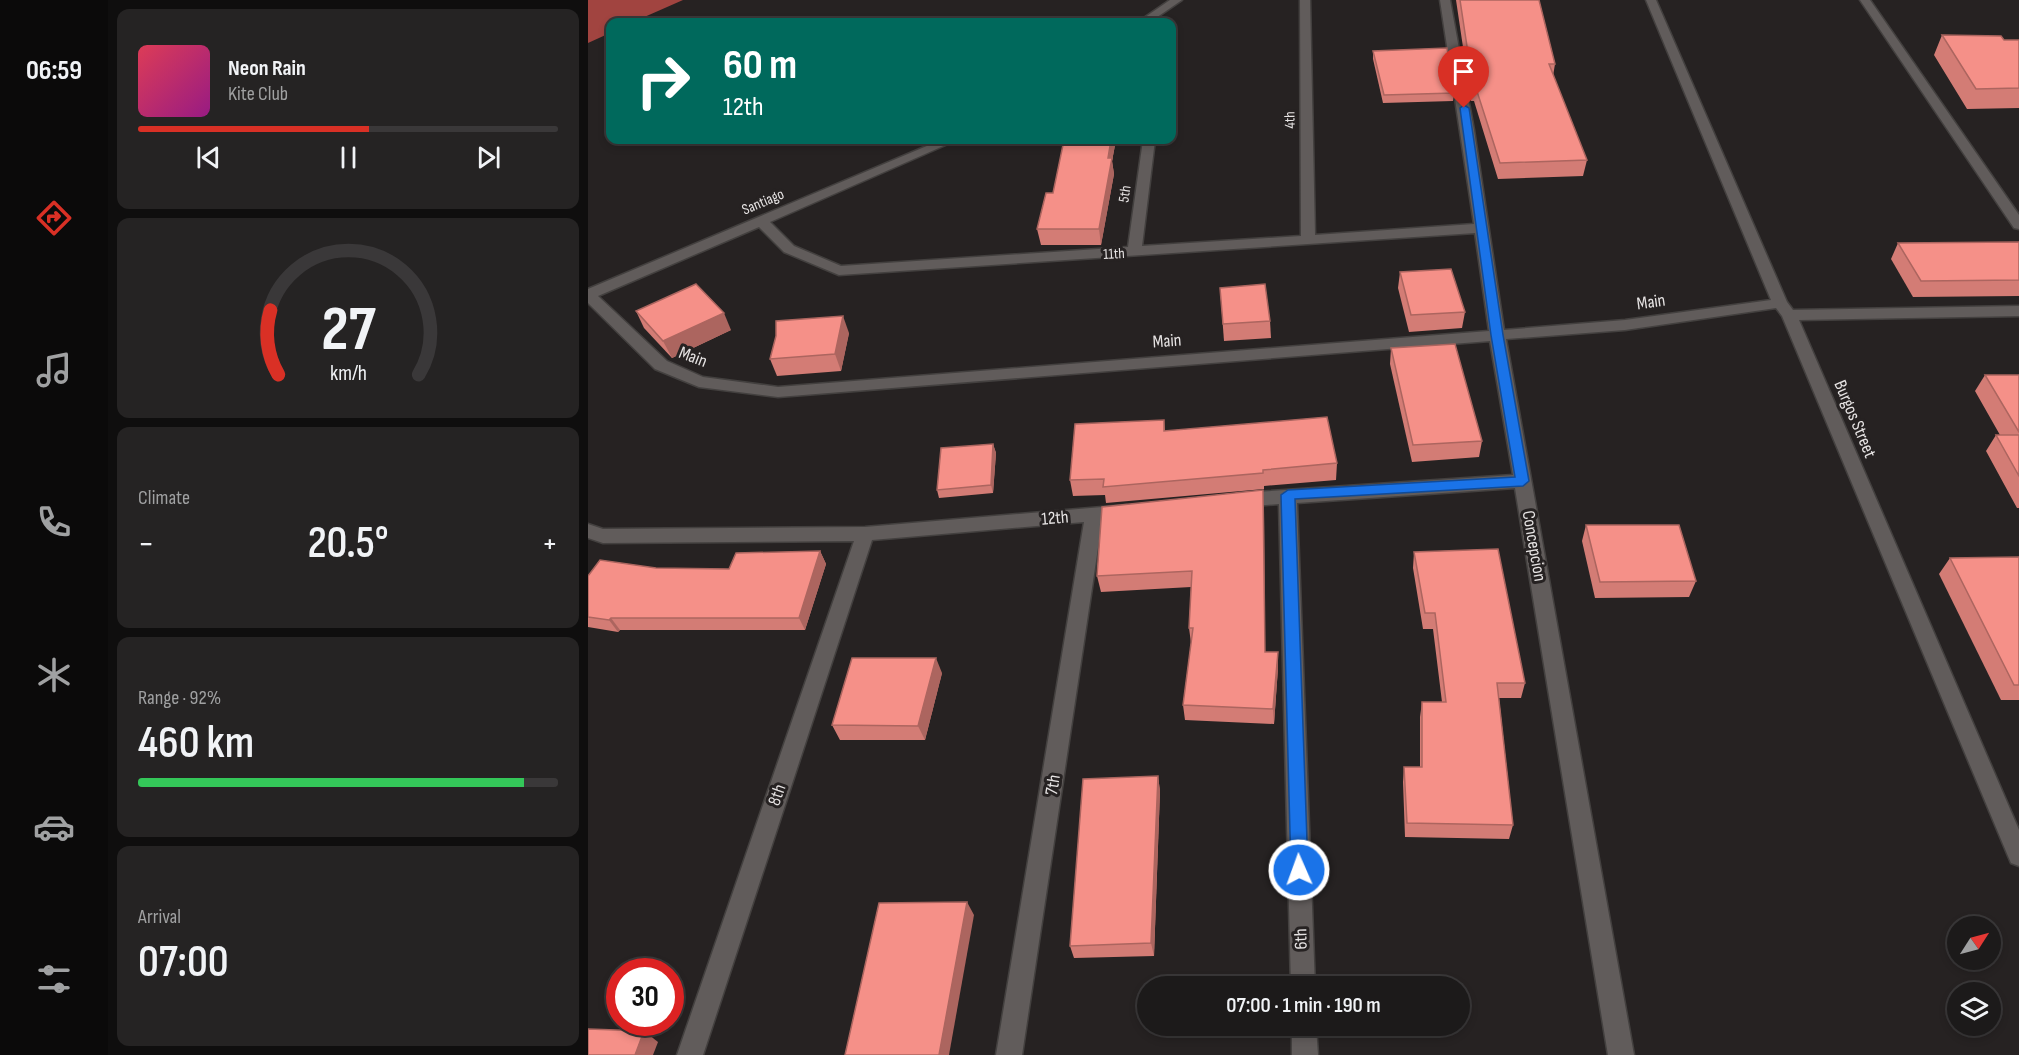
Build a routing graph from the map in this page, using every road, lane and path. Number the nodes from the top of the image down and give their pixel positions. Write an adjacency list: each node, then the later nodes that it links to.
1 (1177, 0): 6 (street)
2 (1305, 0): 12 (street, 4th)
3 (1445, 0): 11 (street, Concepcion)
4 (1651, 0): 15 (street, Burgos Street)
5 (1865, 0): 10 (street)
6 (1149, 18)
7 (942, 144): 9 (street, Santiago)
8 (1148, 144): 13 (street, 5th)
9 (761, 221): 13 (street, 11th); 14 (street, Santiago)
10 (2019, 225)
11 (1482, 228): 12 (street, 11th); 17 (street, Concepcion)
12 (1308, 240): 13 (street, 11th)
13 (1134, 253)
14 (588, 295): 17 (street, Main)
15 (1785, 309): 16 (street, Main); 17 (street, Main); 25 (street, Burgos Street)
16 (2019, 311)
17 (1497, 335): 18 (street, Concepcion)
18 (1523, 481): 19 (street); 31 (street, Concepcion)
19 (1288, 495): 20 (street); 26 (street, 6th)
20 (1219, 502)
21 (1139, 511): 22 (street, 12th)
22 (1094, 515): 24 (street, 12th); 29 (street, 7th)
23 (588, 531): 24 (street, 12th)
24 (865, 534): 28 (street, 8th)
25 (2019, 856)
26 (1303, 976)
27 (1304, 1036): 30 (street)
28 (690, 1055)
29 (1009, 1055)
30 (1305, 1055)
31 (1621, 1055)

